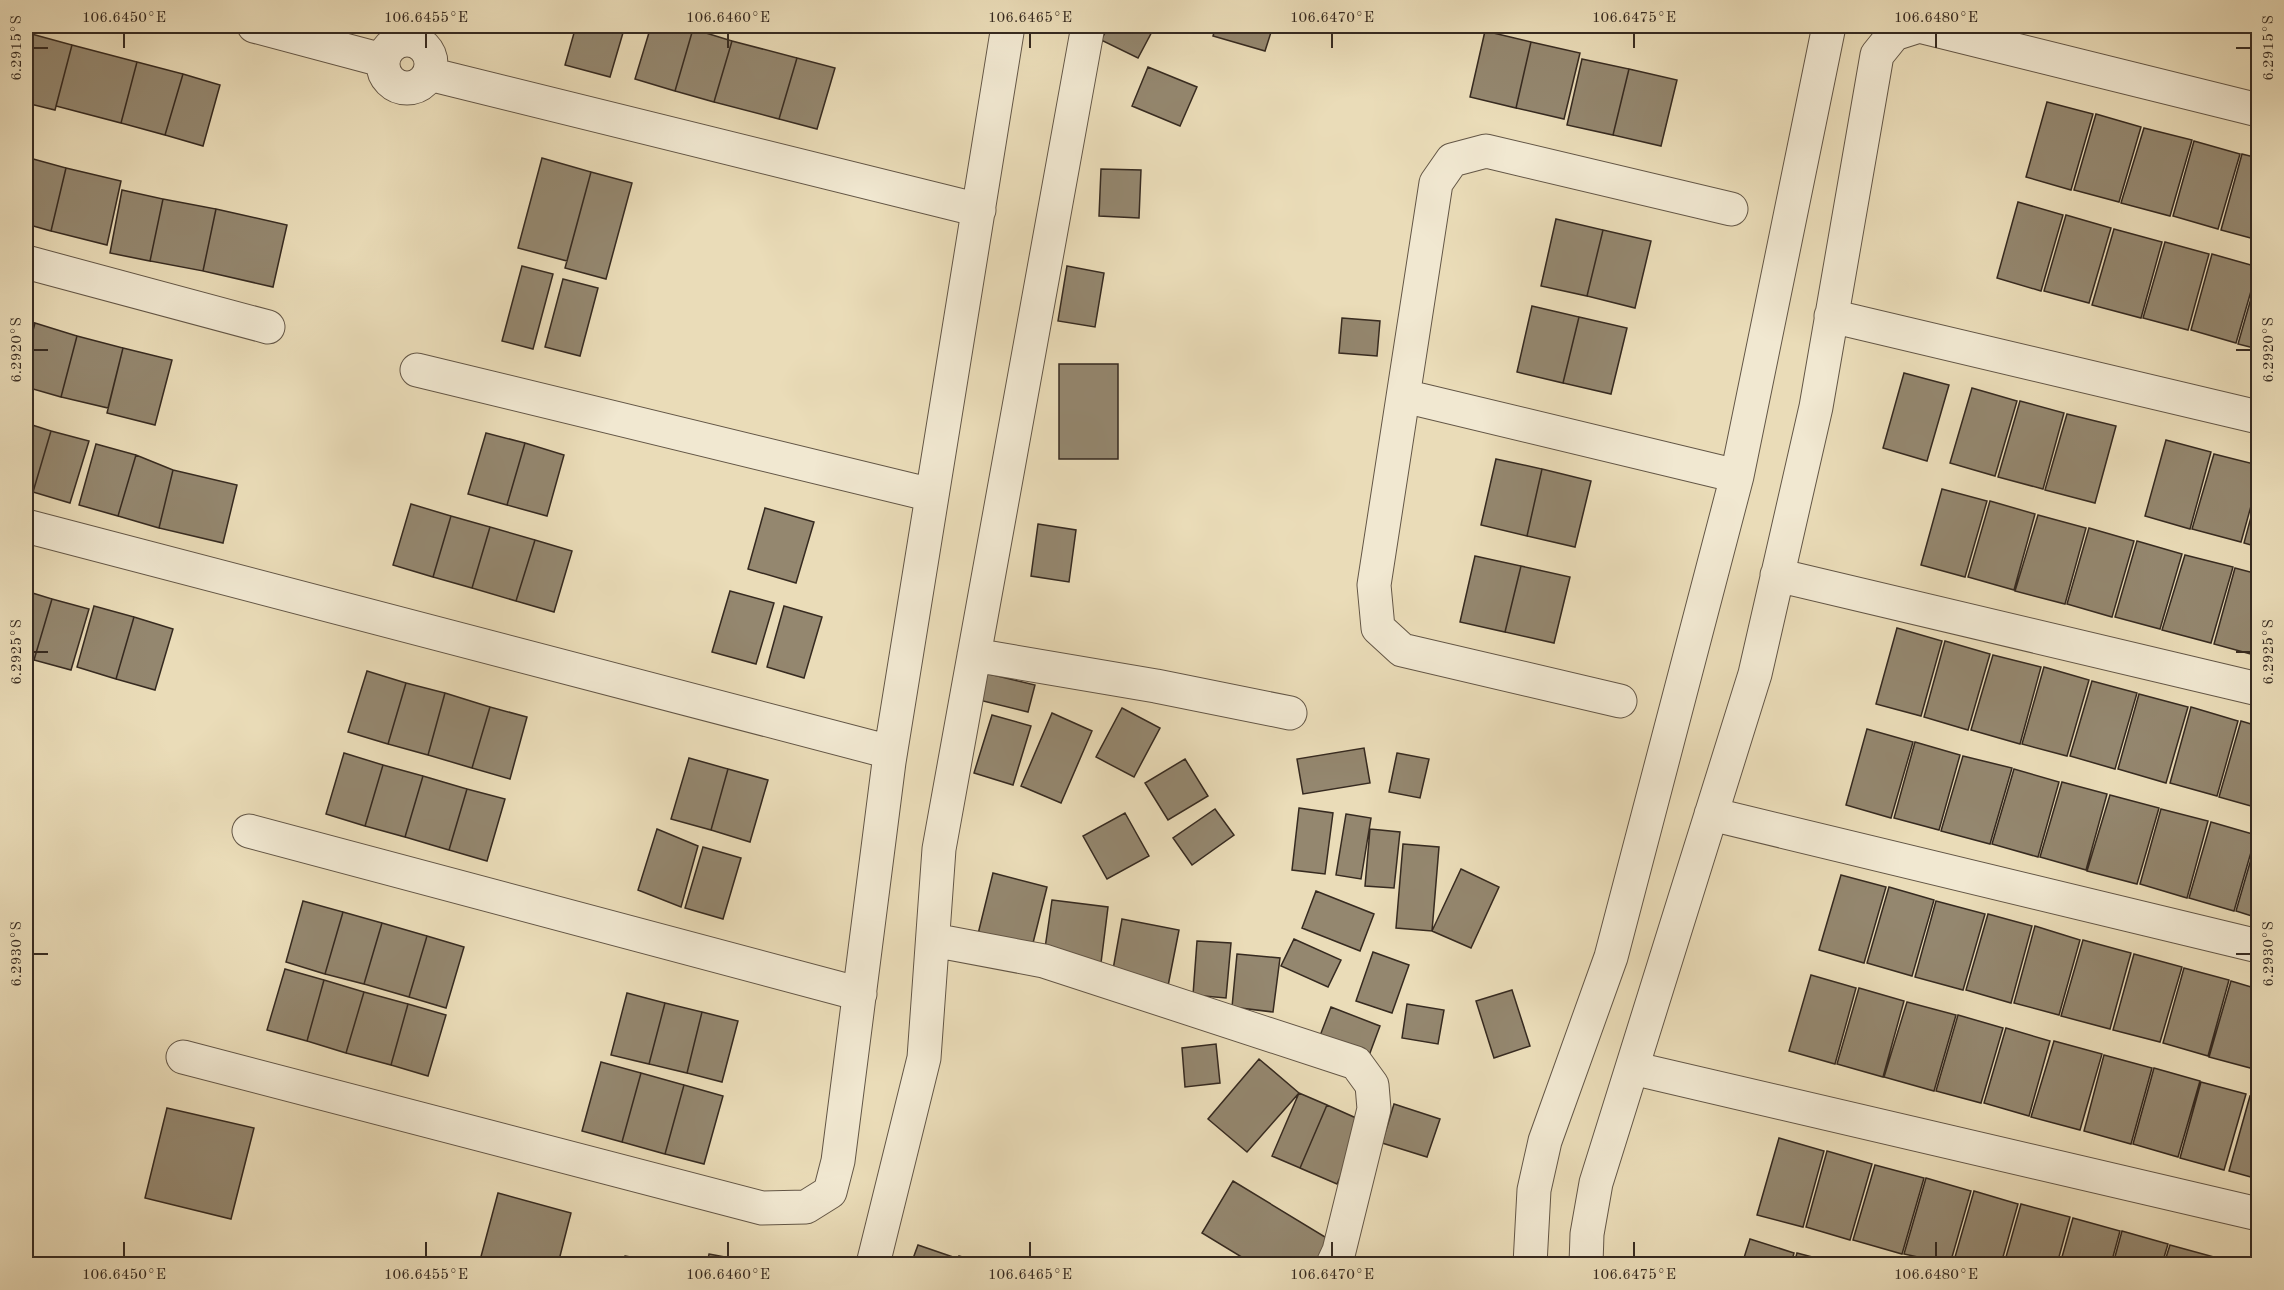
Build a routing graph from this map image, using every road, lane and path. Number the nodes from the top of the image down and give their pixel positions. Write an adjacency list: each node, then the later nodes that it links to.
1 (254, 26): 6 (street)
2 (1008, 26): 10 (street)
3 (1088, 26): 21 (street)
4 (1829, 26): 17 (street)
5 (414, 33): 6 (street); 7 (street)
6 (382, 60): 7 (street)
7 (429, 74): 10 (street)
8 (2259, 110): 12 (street)
9 (1731, 209): 15 (street)
10 (979, 210): 18 (street)
11 (26, 262): 13 (street)
12 (1831, 316): 16 (street); 20 (street)
13 (268, 327)
14 (417, 370): 18 (street)
15 (1404, 396): 17 (street); 23 (street)
16 (2259, 417)
17 (1737, 476): 36 (street)
18 (932, 495): 25 (street)
19 (26, 526): 25 (street)
20 (1777, 575): 22 (street); 26 (street)
21 (974, 655): 24 (street); 28 (street)
22 (2259, 690)
23 (1620, 701)
24 (1290, 713)
25 (890, 752): 30 (street)
26 (1711, 814): 29 (street); 32 (street)
27 (249, 831): 30 (street)
28 (933, 940): 34 (street); 35 (street)
29 (2259, 946)
30 (860, 994): 31 (street)
31 (183, 1057)
32 (1632, 1068): 33 (street); 37 (street)
33 (2259, 1214)
34 (873, 1264)
35 (1333, 1264)
36 (1530, 1264)
37 (1586, 1264)

